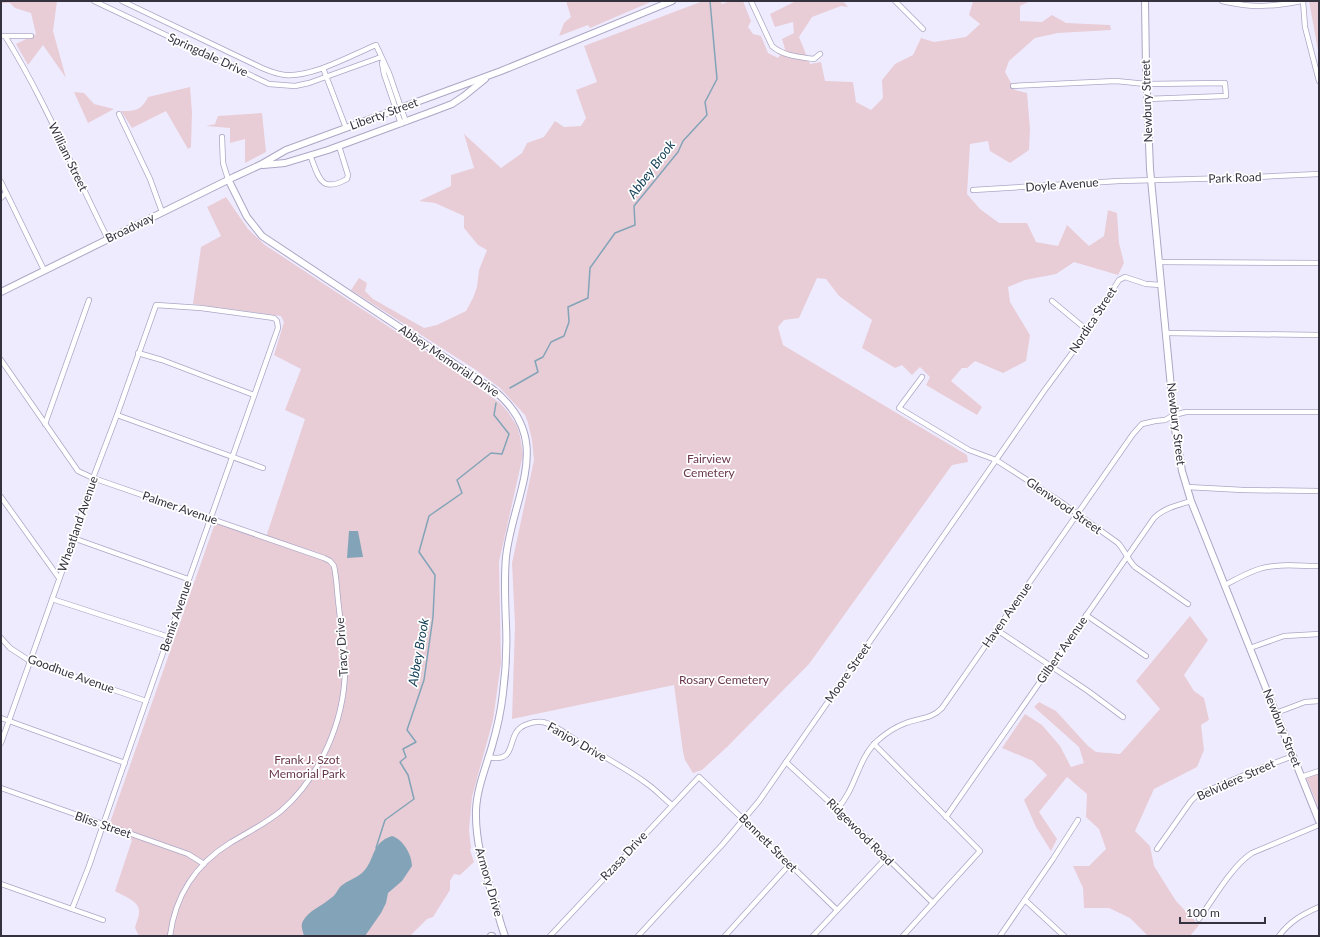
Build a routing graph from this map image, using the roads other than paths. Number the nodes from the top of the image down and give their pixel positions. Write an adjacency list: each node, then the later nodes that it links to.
1 (94, 1): 16 (street, Springdale Drive)
2 (122, 1): 14 (street, Springdale Drive)
3 (672, 1): 15 (main road, Liberty Street)
4 (751, 1): 12 (street)
5 (895, 1): 9 (street)
6 (1145, 1): 18 (main road, Newbury Street)
7 (1222, 1): 8 (street)
8 (1302, 1): 17 (street)
9 (923, 29)
10 (3, 36): 11 (street); 39 (street, William Street)
11 (31, 36)
12 (820, 54)
13 (381, 57): 14 (street, Springdale Drive); 16 (street, Springdale Drive); 21 (street)
14 (323, 68): 16 (street)
15 (490, 75): 21 (main road, Liberty Street); 23 (main road, Liberty Street)
16 (326, 77): 24 (street)
17 (1319, 81)
18 (1146, 84): 19 (street); 20 (main road, Newbury Street); 20 (street)
19 (1013, 86)
20 (1147, 99): 33 (main road, Newbury Street)
21 (399, 109): 23 (street); 24 (main road, Liberty Street)
22 (119, 114): 38 (street)
23 (403, 123): 26 (main road, Liberty Street)
24 (346, 128): 27 (main road, Liberty Street)
25 (222, 137): 32 (street)
26 (339, 146): 28 (main road, Liberty Street); 28 (street)
27 (279, 154): 30 (main road, Broadway)
28 (310, 155): 29 (main road, Liberty Street)
29 (295, 160): 30 (main road, Broadway)
30 (260, 165): 32 (main road, Broadway)
31 (1319, 174): 33 (street, Park Road)
32 (228, 179): 38 (main road, Broadway); 97 (main road, Abbey Memorial Drive)
33 (1151, 180): 35 (street, Doyle Avenue); 40 (main road, Newbury Street)
34 (1, 182): 36 (street)
35 (973, 190)
36 (6, 193): 37 (street); 42 (street)
37 (1, 198)
38 (162, 212): 39 (main road, Broadway)
39 (108, 239): 42 (main road, Broadway)
40 (1159, 262): 41 (street); 43 (main road, Newbury Street)
41 (1319, 263)
42 (44, 270): 44 (main road, Broadway)
43 (1161, 285): 48 (street, Nordica Street); 49 (main road, Newbury Street)
44 (1, 292)
45 (89, 300): 59 (street)
46 (1052, 302): 48 (street)
47 (156, 305): 51 (street, Wheatland Avenue); 54 (street, Bemis Avenue)
48 (1087, 330): 55 (street, Nordica Street)
49 (1166, 332): 50 (street); 58 (main road, Newbury Street)
50 (1319, 335)
51 (138, 353): 54 (street); 57 (street, Wheatland Avenue)
52 (1, 360): 59 (street, Palmer Avenue)
53 (922, 377): 61 (street, Glenwood Street)
54 (254, 395): 60 (street, Bemis Avenue)
55 (1041, 396): 61 (street, Moore Street)
56 (1319, 412): 58 (street, Haven Avenue)
57 (117, 415): 60 (street); 63 (street, Wheatland Avenue)
58 (1174, 415): 64 (main road, Newbury Street); 68 (street, Haven Avenue)
59 (44, 424): 63 (street, Palmer Avenue)
60 (232, 457): 62 (street); 69 (street, Bemis Avenue)
61 (996, 460): 68 (street, Glenwood Street); 98 (street, Moore Street)
62 (263, 468)
63 (93, 478): 69 (street, Palmer Avenue); 70 (street, Wheatland Avenue)
64 (1187, 487): 65 (street); 67 (main road, Newbury Street)
65 (1319, 491)
66 (1, 497): 74 (street)
67 (1191, 501): 72 (street, Gilbert Avenue); 76 (main road, Newbury Street)
68 (1078, 514): 72 (street, Glenwood Street); 80 (street, Haven Avenue)
69 (211, 518): 71 (street, Palmer Avenue); 75 (street, Bemis Avenue)
70 (73, 538): 74 (street, Wheatland Avenue); 75 (street)
71 (266, 538): 114 (street, Tracy Drive)
72 (1126, 557): 78 (street, Glenwood Street); 79 (street, Gilbert Avenue)
73 (1319, 566): 76 (street)
74 (59, 578): 77 (street, Wheatland Avenue)
75 (188, 578): 82 (street, Bemis Avenue)
76 (1225, 585): 84 (main road, Newbury Street)
77 (52, 598): 82 (street); 86 (street, Wheatland Avenue)
78 (1188, 604)
79 (1086, 615): 85 (street); 87 (street, Gilbert Avenue)
80 (997, 630): 87 (street); 95 (street, Haven Avenue)
81 (1319, 634): 84 (street)
82 (169, 637): 88 (street, Bemis Avenue)
83 (1, 638): 86 (street, Goodhue Avenue)
84 (1250, 648): 90 (main road, Newbury Street)
85 (1146, 656)
86 (30, 661): 88 (street, Goodhue Avenue); 93 (street, Wheatland Avenue)
87 (1051, 666): 92 (street); 106 (street, Gilbert Avenue)
88 (146, 700): 99 (street, Bemis Avenue)
89 (1319, 701): 90 (street)
90 (1276, 713): 96 (main road, Newbury Street)
91 (1, 718): 93 (street)
92 (1123, 718)
93 (9, 722): 94 (street, Wheatland Avenue); 99 (street)
94 (1, 743)
95 (874, 744): 105 (street, Haven Avenue); 106 (street)
96 (1293, 756): 102 (main road, Newbury Street); 112 (street, Belvidere Street)
97 (488, 757): 104 (street, Fanjoy Drive); 125 (main road, Armory Drive)
98 (786, 762): 105 (street, Ridgewood Road); 107 (street, Moore Street)
99 (124, 763): 110 (street, Bemis Avenue)
100 (1319, 771): 102 (street)
101 (699, 777): 104 (street, Rzasa Drive); 107 (street, Bennett Street)
102 (1301, 777): 109 (main road, Newbury Street)
103 (1, 788): 110 (street, Bliss Street)
104 (672, 805): 126 (street, Rzasa Drive)
105 (837, 809): 113 (street, Ridgewood Road)
106 (946, 817): 118 (street)
107 (744, 820): 115 (street, Bennett Street); 127 (street, Moore Street)
108 (1078, 820): 117 (street)
109 (1319, 821)
110 (103, 825): 114 (street, Bliss Street); 120 (street, Bemis Avenue)
111 (1319, 825): 122 (street)
112 (1157, 849)
113 (886, 858): 118 (street, Ridgewood Road); 121 (street)
114 (204, 864): 124 (street, Tracy Drive)
115 (789, 865): 121 (street, Bennett Street); 128 (street)
116 (1, 884): 120 (street)
117 (1025, 900): 131 (street); 132 (street)
118 (933, 903): 130 (street)
119 (1319, 907): 133 (street)
120 (72, 910): 123 (street)
121 (837, 910): 129 (street)
122 (1199, 919)
123 (103, 920)
124 (170, 936)
125 (505, 936)
126 (550, 936)
127 (638, 936)
128 (725, 936)
129 (814, 936)
130 (903, 936)
131 (1000, 936)
132 (1064, 936)
133 (1279, 936)

